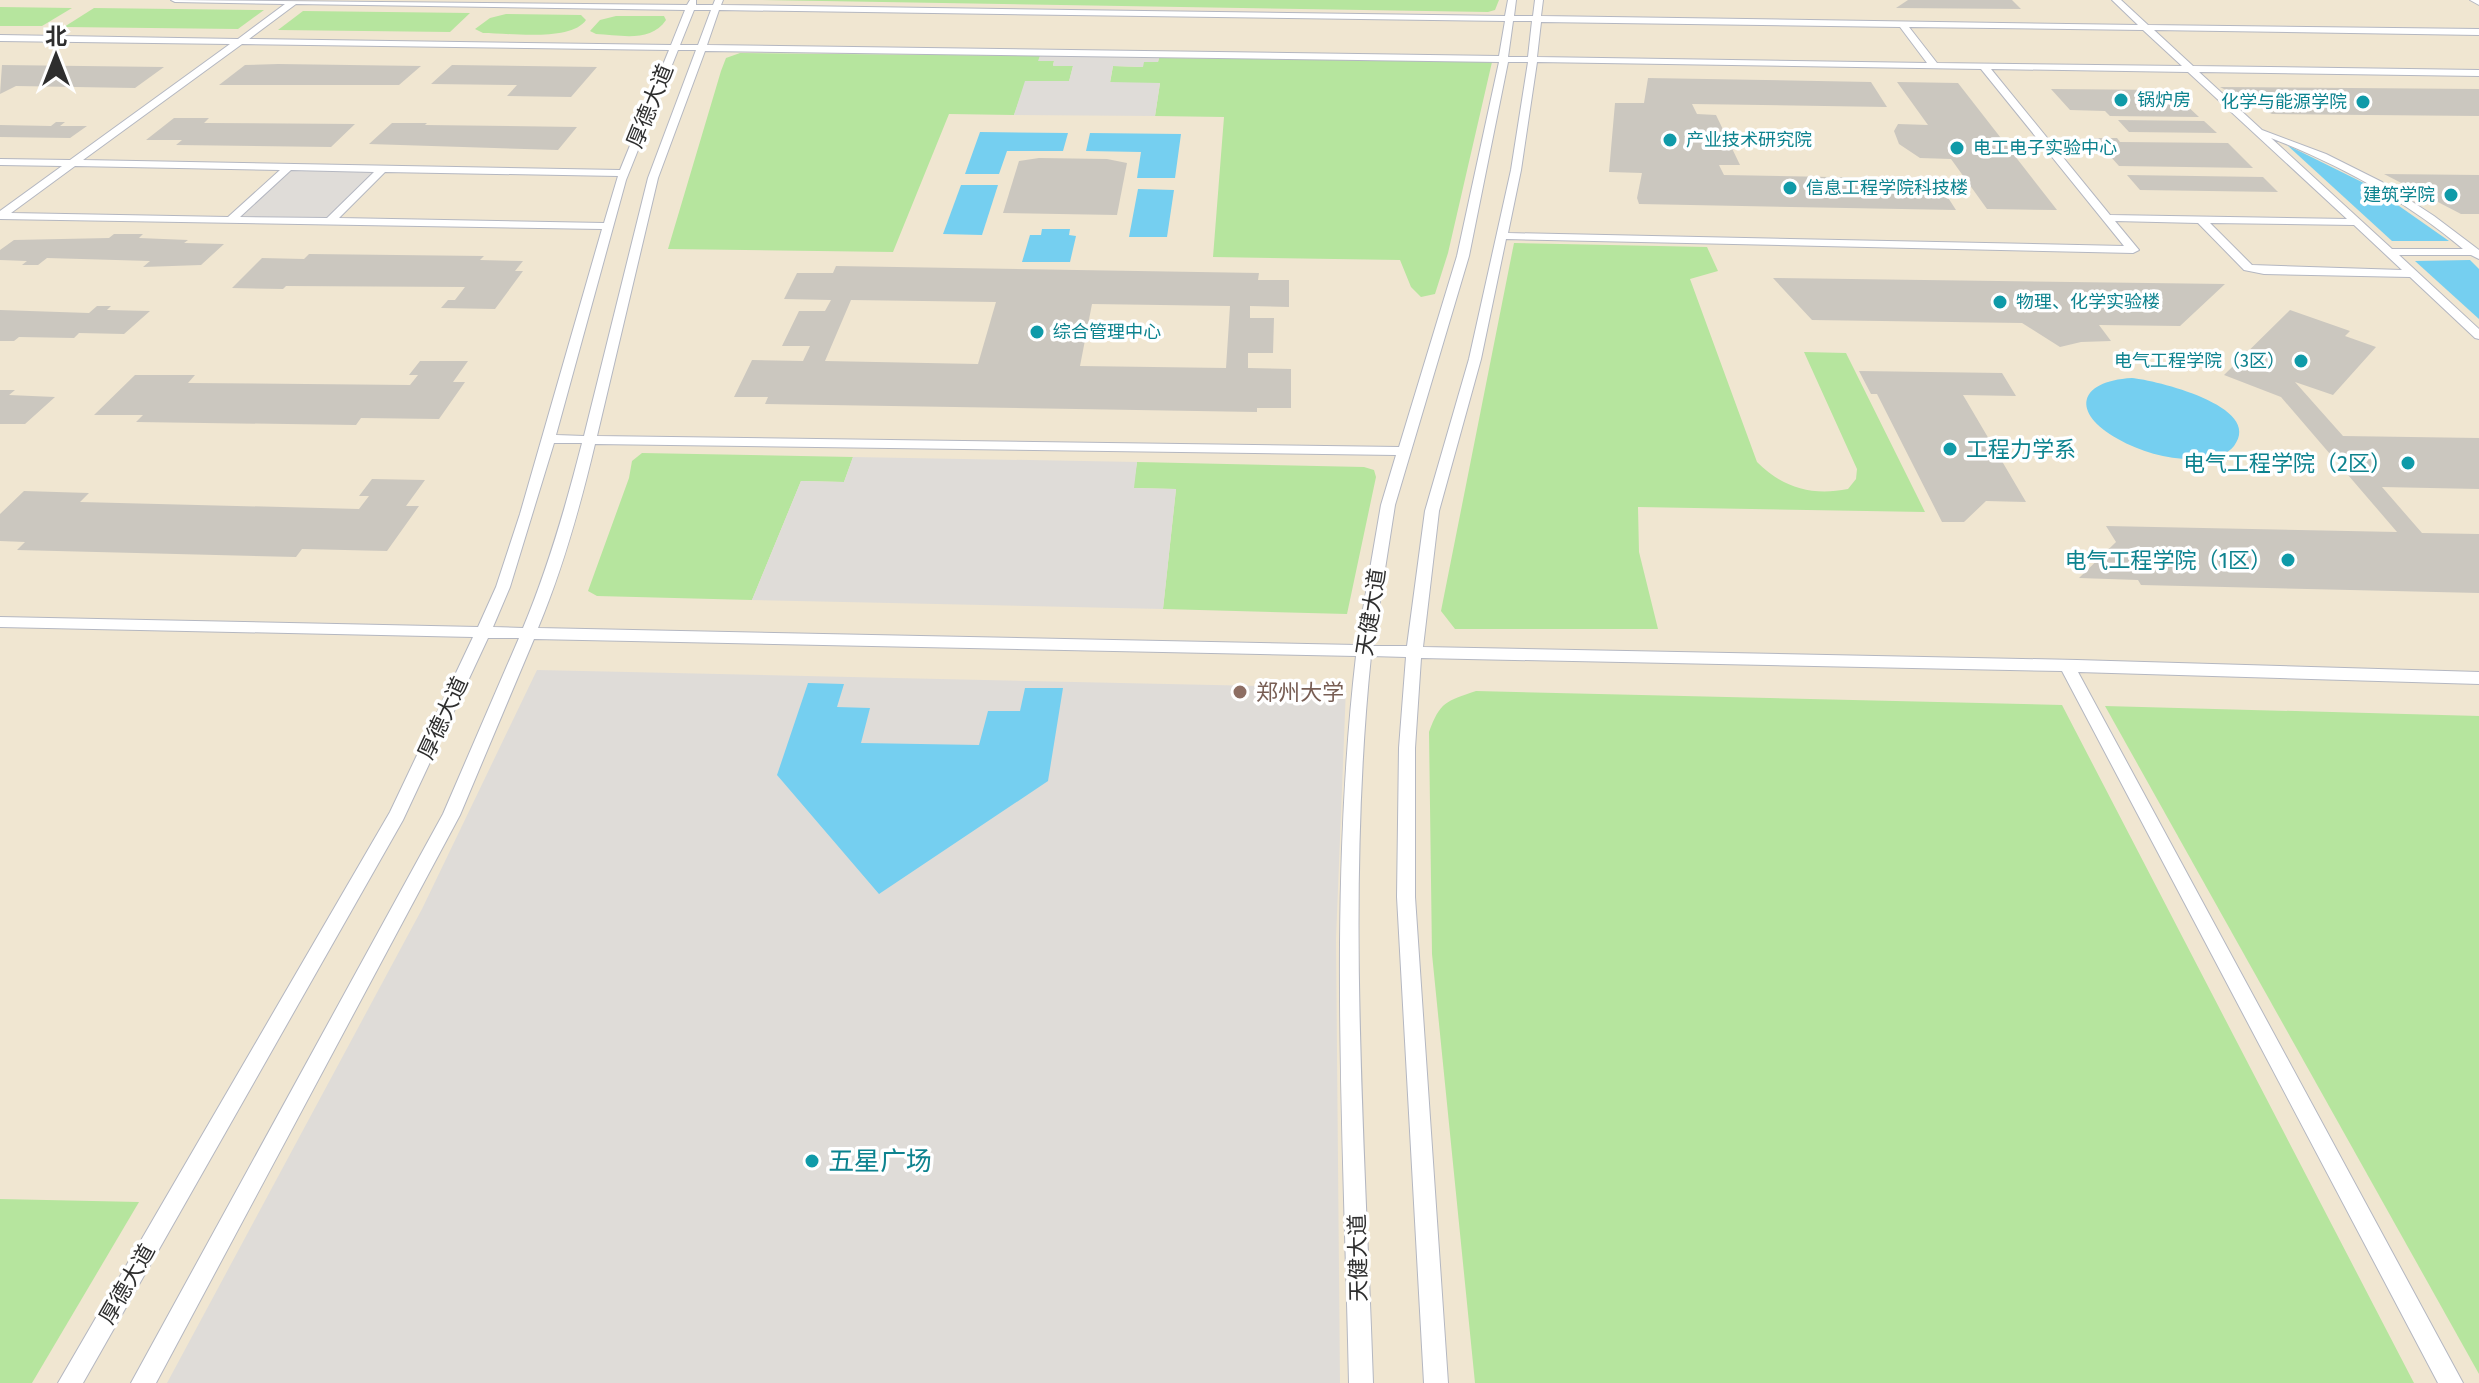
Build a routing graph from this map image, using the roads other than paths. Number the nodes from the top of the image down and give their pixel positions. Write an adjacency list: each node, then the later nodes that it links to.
1 (175, 0): 5 (lane)
2 (1512, 0): 8 (lane, 天健大道)
3 (1539, 0): 9 (lane, 天健大道)
4 (2116, 0): 11 (lane)
5 (295, 1): 6 (lane); 14 (lane)
6 (692, 4): 7 (lane); 15 (lane, 厚德大道)
7 (718, 4): 8 (lane); 16 (lane, 厚德大道)
8 (1509, 19): 9 (lane); 17 (lane, 天健大道)
9 (1537, 19): 10 (lane); 18 (lane, 天健大道)
10 (1902, 24): 11 (lane); 19 (lane)
11 (2145, 27): 12 (lane); 21 (lane)
12 (2479, 32)
13 (0, 38): 14 (lane)
14 (239, 42): 15 (lane); 25 (lane)
15 (673, 48): 16 (lane); 28 (lane, 厚德大道)
16 (700, 48): 17 (lane); 41 (lane, 厚德大道)
17 (1504, 59): 18 (lane); 42 (lane, 天健大道)
18 (1532, 60): 19 (lane); 35 (lane, 天健大道)
19 (1934, 65): 20 (lane)
20 (1984, 66): 21 (lane); 29 (lane)
21 (2190, 69): 22 (lane); 23 (lane)
22 (2479, 73)
23 (2256, 129): 33 (lane); 37 (lane)
24 (0, 162): 25 (lane)
25 (72, 163): 26 (lane); 30 (lane)
26 (289, 167): 27 (lane); 30 (lane)
27 (383, 168): 28 (lane); 32 (lane)
28 (624, 173): 34 (lane, 厚德大道)
29 (2108, 218): 31 (lane); 35 (lane)
30 (230, 220): 32 (lane)
31 (2201, 220): 33 (lane); 38 (lane)
32 (329, 222): 34 (lane)
33 (2357, 222): 36 (lane)
34 (608, 226): 40 (lane, 厚德大道)
35 (1503, 236): 47 (lane, 天健大道)
36 (2389, 252): 37 (lane); 38 (lane)
37 (2477, 253)
38 (2413, 274): 39 (lane)
39 (2479, 335)
40 (549, 439): 41 (lane); 44 (lane, 厚德大道)
41 (590, 439): 42 (lane); 45 (lane, 厚德大道)
42 (1405, 451): 46 (lane, 天健大道)
43 (0, 622): 44 (lane)
44 (482, 633): 45 (lane); 50 (lane, 厚德大道)
45 (529, 634): 46 (lane); 51 (lane, 厚德大道)
46 (1364, 652): 47 (lane); 52 (lane, 天健大道)
47 (1414, 653): 48 (lane); 53 (lane, 天健大道)
48 (2067, 666): 49 (lane); 54 (lane)
49 (2479, 678)
50 (70, 1383)
51 (143, 1383)
52 (1361, 1383)
53 (1436, 1383)
54 (2451, 1383)

